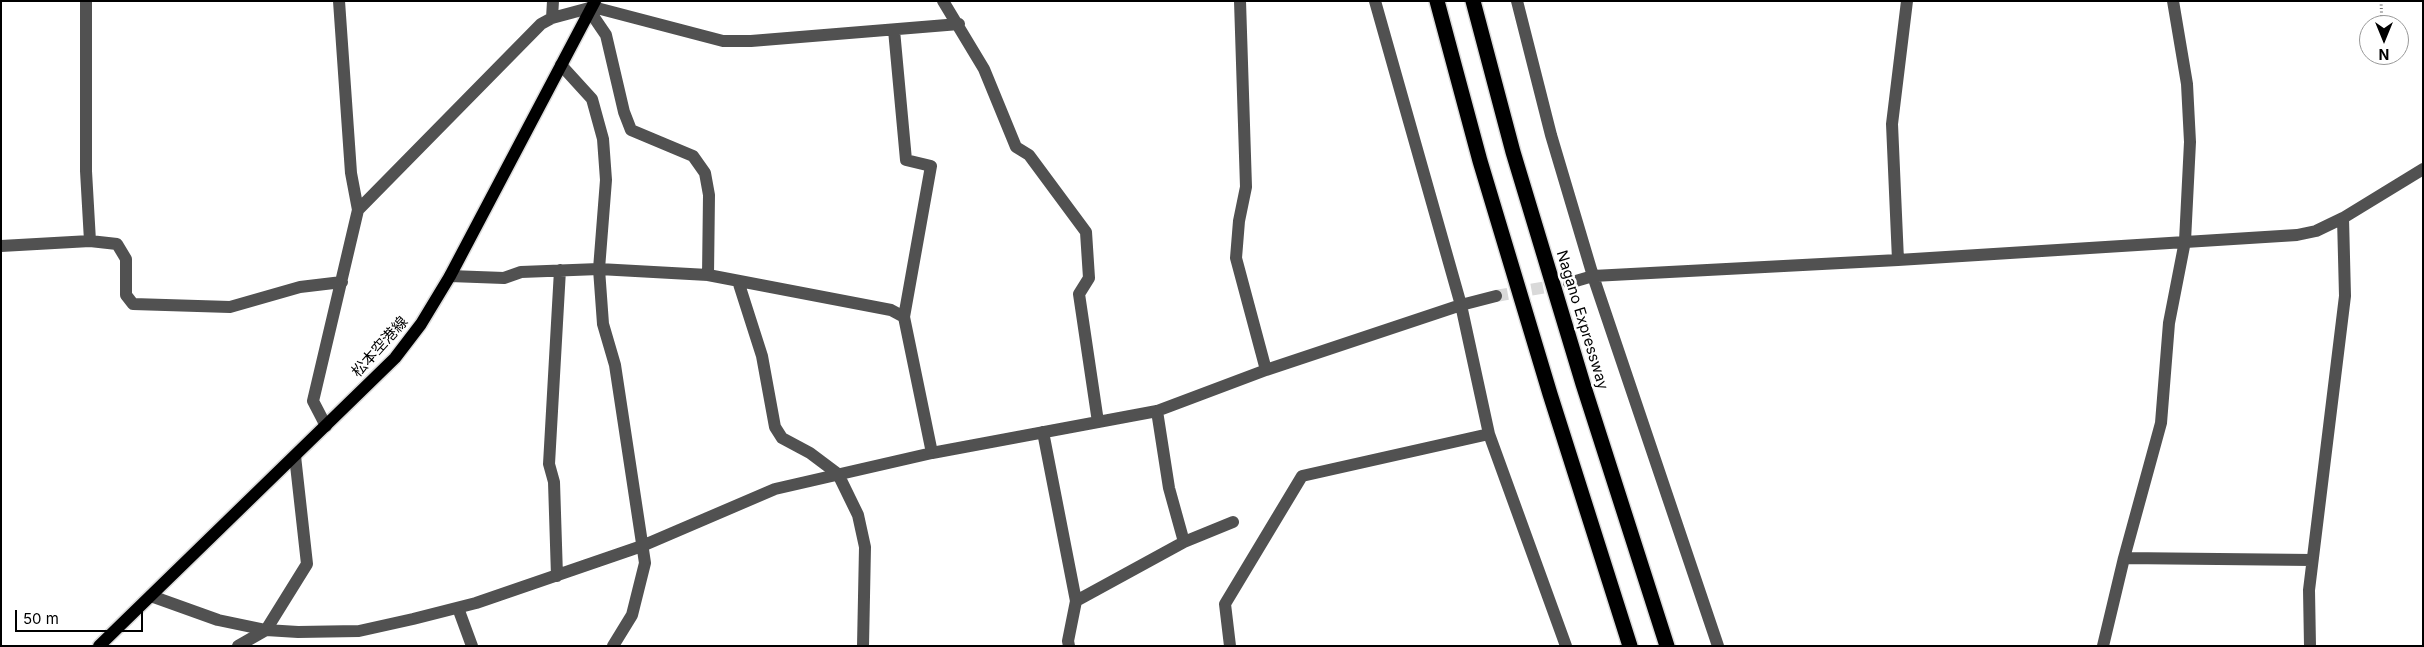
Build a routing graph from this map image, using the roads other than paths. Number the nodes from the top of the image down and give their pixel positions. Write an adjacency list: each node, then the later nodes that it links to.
1 (86, 1): 20 (street)
2 (339, 1): 18 (street)
3 (553, 1): 13 (street)
4 (944, 1): 14 (street)
5 (1240, 1): 35 (street)
6 (1375, 1): 33 (street)
7 (1437, 1): 62 (highway)
8 (1472, 1): 63 (highway, Nagano Expressway)
9 (1517, 1): 28 (street)
10 (1907, 1): 23 (street)
11 (2173, 1): 21 (street)
12 (593, 7): 13 (street); 15 (street); 16 (main road, 松本空港線); 26 (street)
13 (552, 18): 18 (street)
14 (959, 24): 15 (street); 37 (street)
15 (894, 30): 34 (street)
16 (561, 65): 24 (street); 27 (main road, 松本空港線)
17 (2423, 170): 19 (street)
18 (358, 210): 30 (street)
19 (2343, 218): 21 (street); 48 (street)
20 (90, 241): 22 (street); 30 (street)
21 (2184, 241): 23 (street); 47 (street)
22 (1, 246)
23 (1898, 260): 28 (street)
24 (599, 269): 25 (street); 26 (street); 46 (street)
25 (560, 270): 27 (street); 49 (street)
26 (708, 275): 29 (street)
27 (450, 276): 38 (main road, 松本空港線)
28 (1593, 276): 31 (street); 64 (street)
29 (738, 281): 34 (street); 43 (street)
30 (342, 282): 38 (street)
31 (1569, 283)
32 (1496, 296): 33 (street)
33 (1461, 305): 35 (street); 40 (street)
34 (904, 317): 41 (street)
35 (1266, 370): 36 (street)
36 (1157, 411): 37 (street); 45 (street)
37 (1098, 422): 39 (street)
38 (326, 426): 42 (main road, 松本空港線)
39 (1043, 432): 41 (street); 51 (street)
40 (1489, 434): 60 (street); 61 (street)
41 (932, 453): 43 (street)
42 (295, 456): 50 (main road, 松本空港線); 53 (street)
43 (838, 474): 46 (street); 58 (street)
44 (1233, 522): 45 (street)
45 (1184, 542): 51 (street)
46 (642, 546): 49 (street); 57 (street)
47 (2124, 558): 48 (street); 65 (street)
48 (2312, 560): 66 (street)
49 (557, 576): 52 (street)
50 (150, 596): 53 (street); 54 (main road, 松本空港線)
51 (1076, 601): 59 (street)
52 (458, 608): 53 (street); 56 (street)
53 (266, 630): 55 (street)
54 (98, 646)
55 (238, 646)
56 (472, 646)
57 (613, 646)
58 (862, 646)
59 (1069, 646)
60 (1230, 646)
61 (1566, 646)
62 (1630, 646)
63 (1667, 646)
64 (1718, 646)
65 (2104, 646)
66 (2310, 646)

